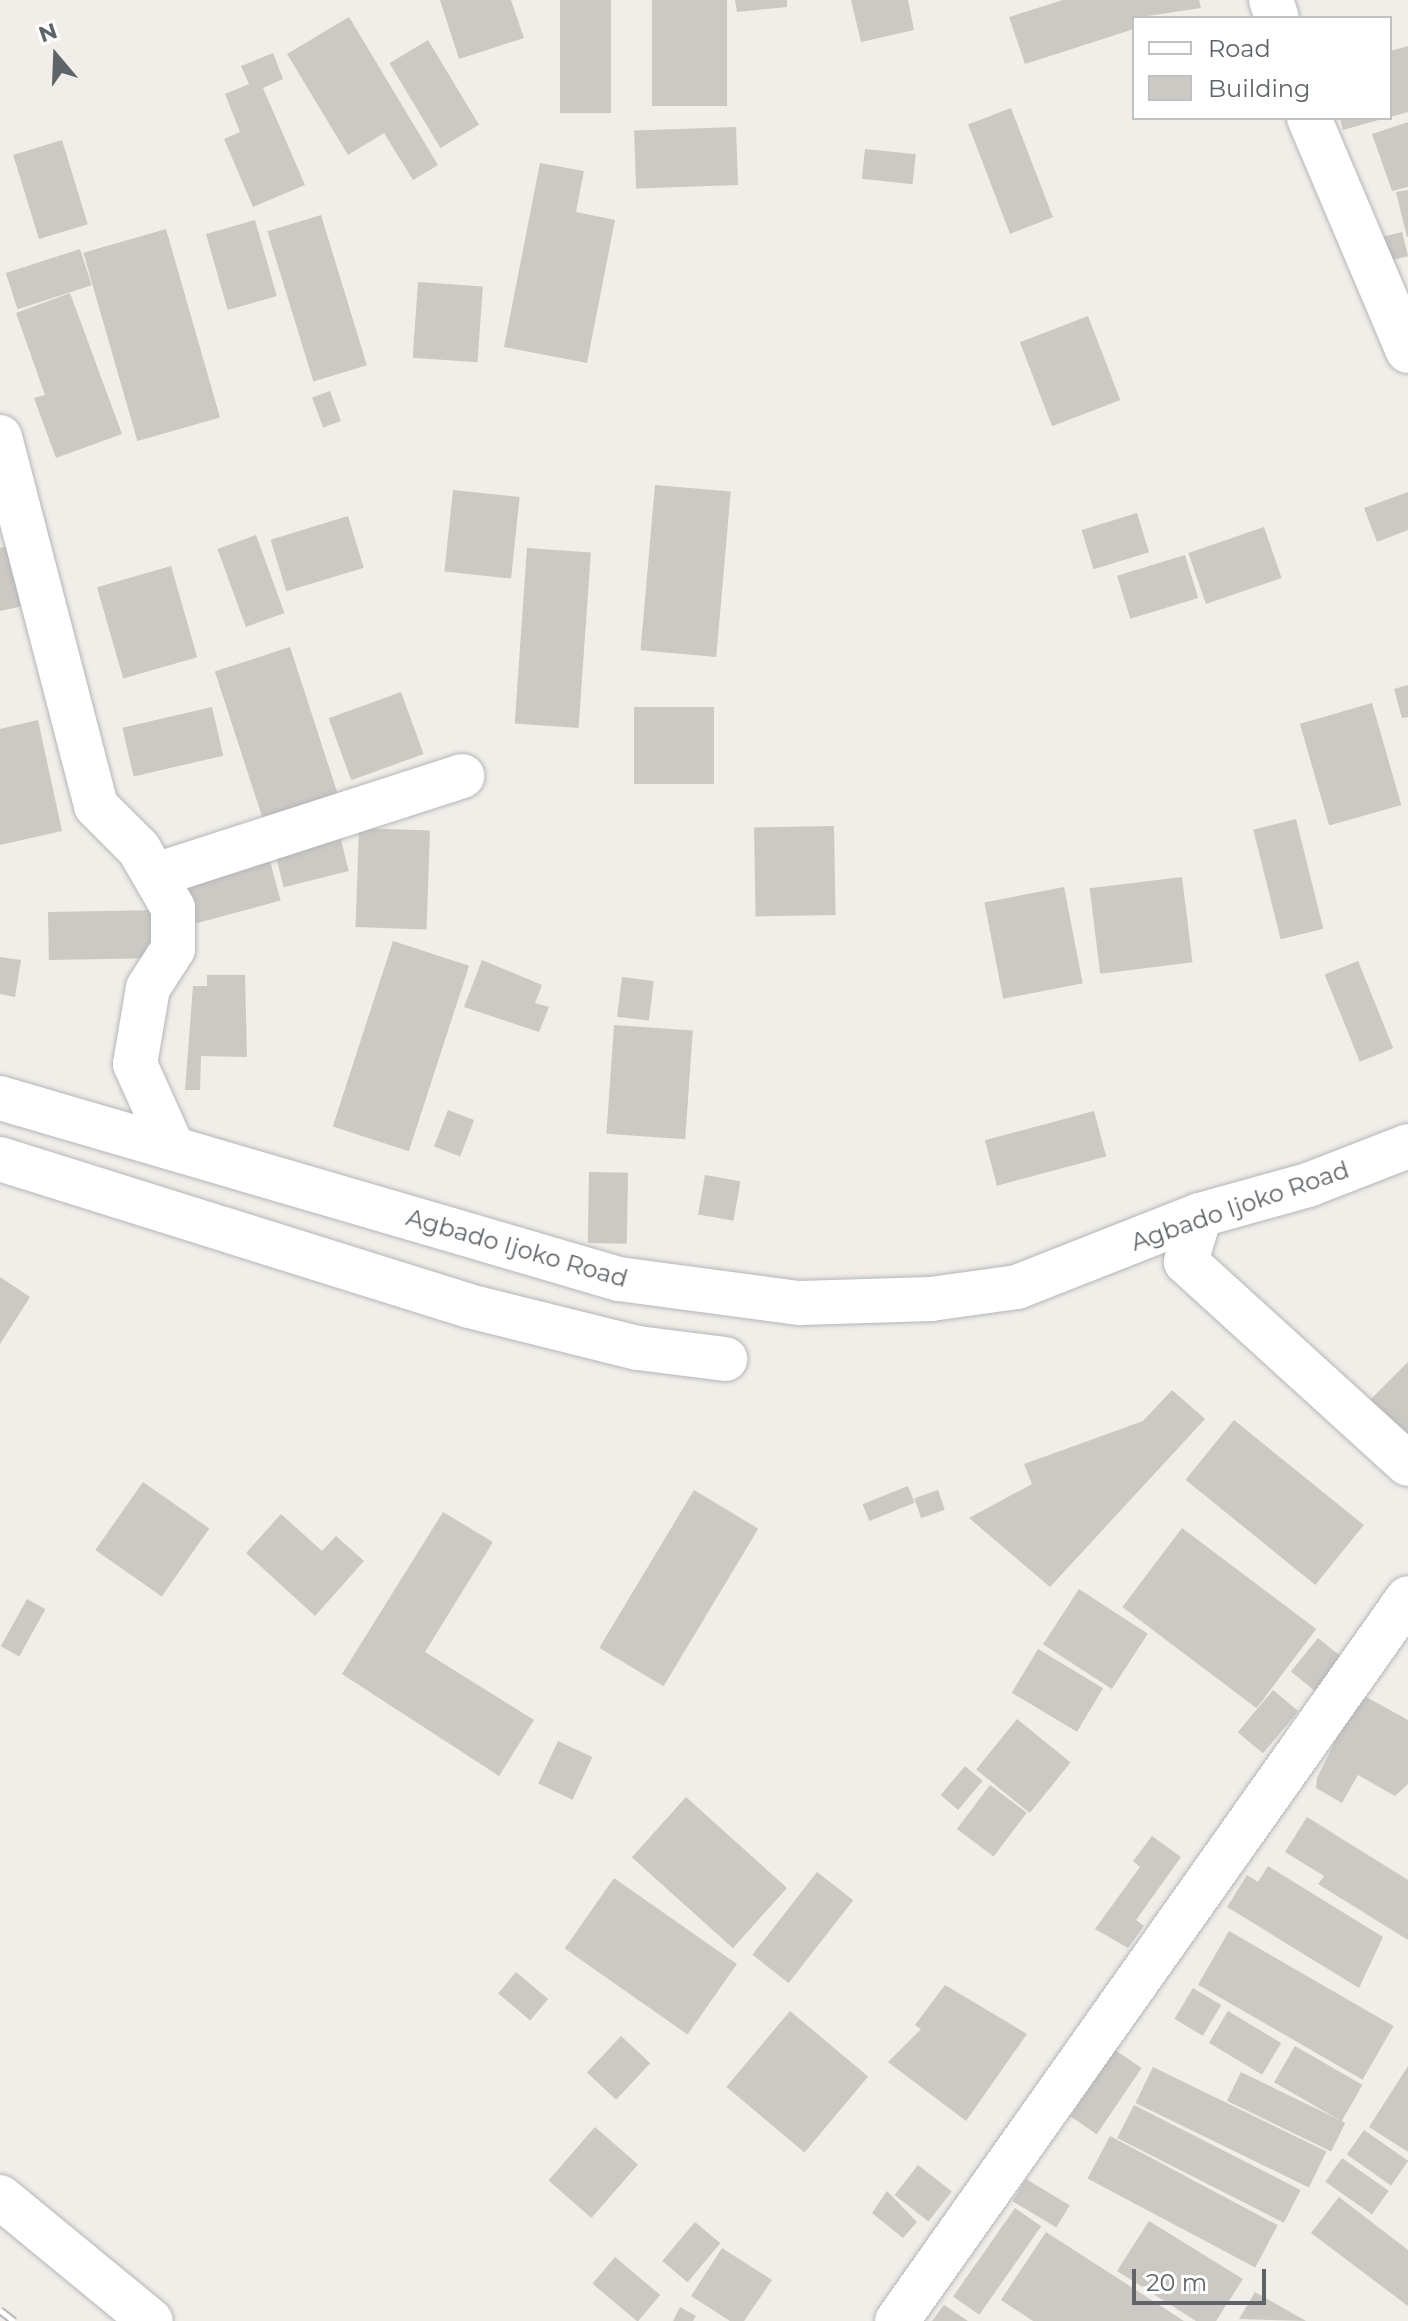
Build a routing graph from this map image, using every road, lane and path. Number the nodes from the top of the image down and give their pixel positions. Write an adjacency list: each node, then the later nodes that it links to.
1 (1310, 120): 2 (street)
2 (1408, 351)
3 (0, 437): 5 (street)
4 (462, 776): 5 (street)
5 (156, 875): 7 (street)
6 (0, 1098): 7 (street, Agbado Ijoko Road)
7 (171, 1144): 10 (street, Agbado Ijoko Road)
8 (1408, 1146): 10 (street, Agbado Ijoko Road)
9 (0, 1159): 11 (street)
10 (1200, 1215): 12 (street)
11 (725, 1359)
12 (1408, 1464)
13 (1408, 1598): 16 (street)
14 (0, 2197): 15 (street)
15 (151, 2321)
16 (897, 2321)

